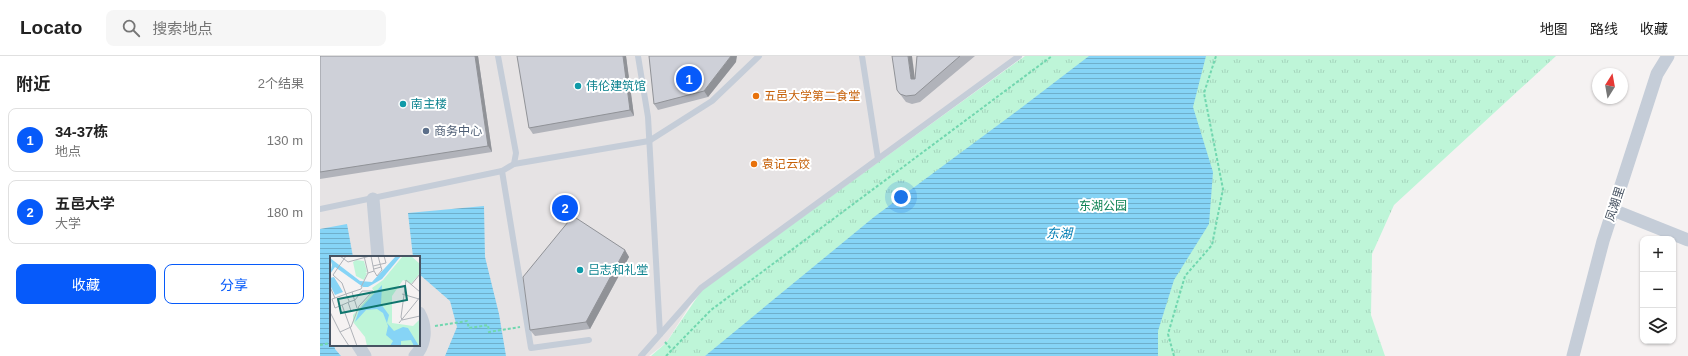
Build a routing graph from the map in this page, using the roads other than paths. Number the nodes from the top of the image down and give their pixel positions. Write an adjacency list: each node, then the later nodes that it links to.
1 (498, 56): 9 (lane)
2 (638, 56): 7 (lane)
3 (759, 56): 7 (lane)
4 (862, 56): 8 (lane)
5 (1019, 56): 8 (lane)
6 (1668, 56): 13 (street, 凤潮里)
7 (649, 141): 9 (lane); 17 (lane)
8 (878, 159): 17 (lane)
9 (514, 164): 10 (lane)
10 (502, 171): 11 (lane); 18 (lane)
11 (373, 199): 12 (lane); 15 (street)
12 (320, 209)
13 (1613, 210): 14 (street); 23 (street, 凤潮里)
14 (1688, 240)
15 (378, 256)
16 (420, 316): 21 (street)
17 (660, 334): 22 (lane)
18 (589, 340)
19 (359, 346): 20 (street)
20 (365, 356)
21 (415, 356)
22 (641, 356)
23 (1573, 356)

